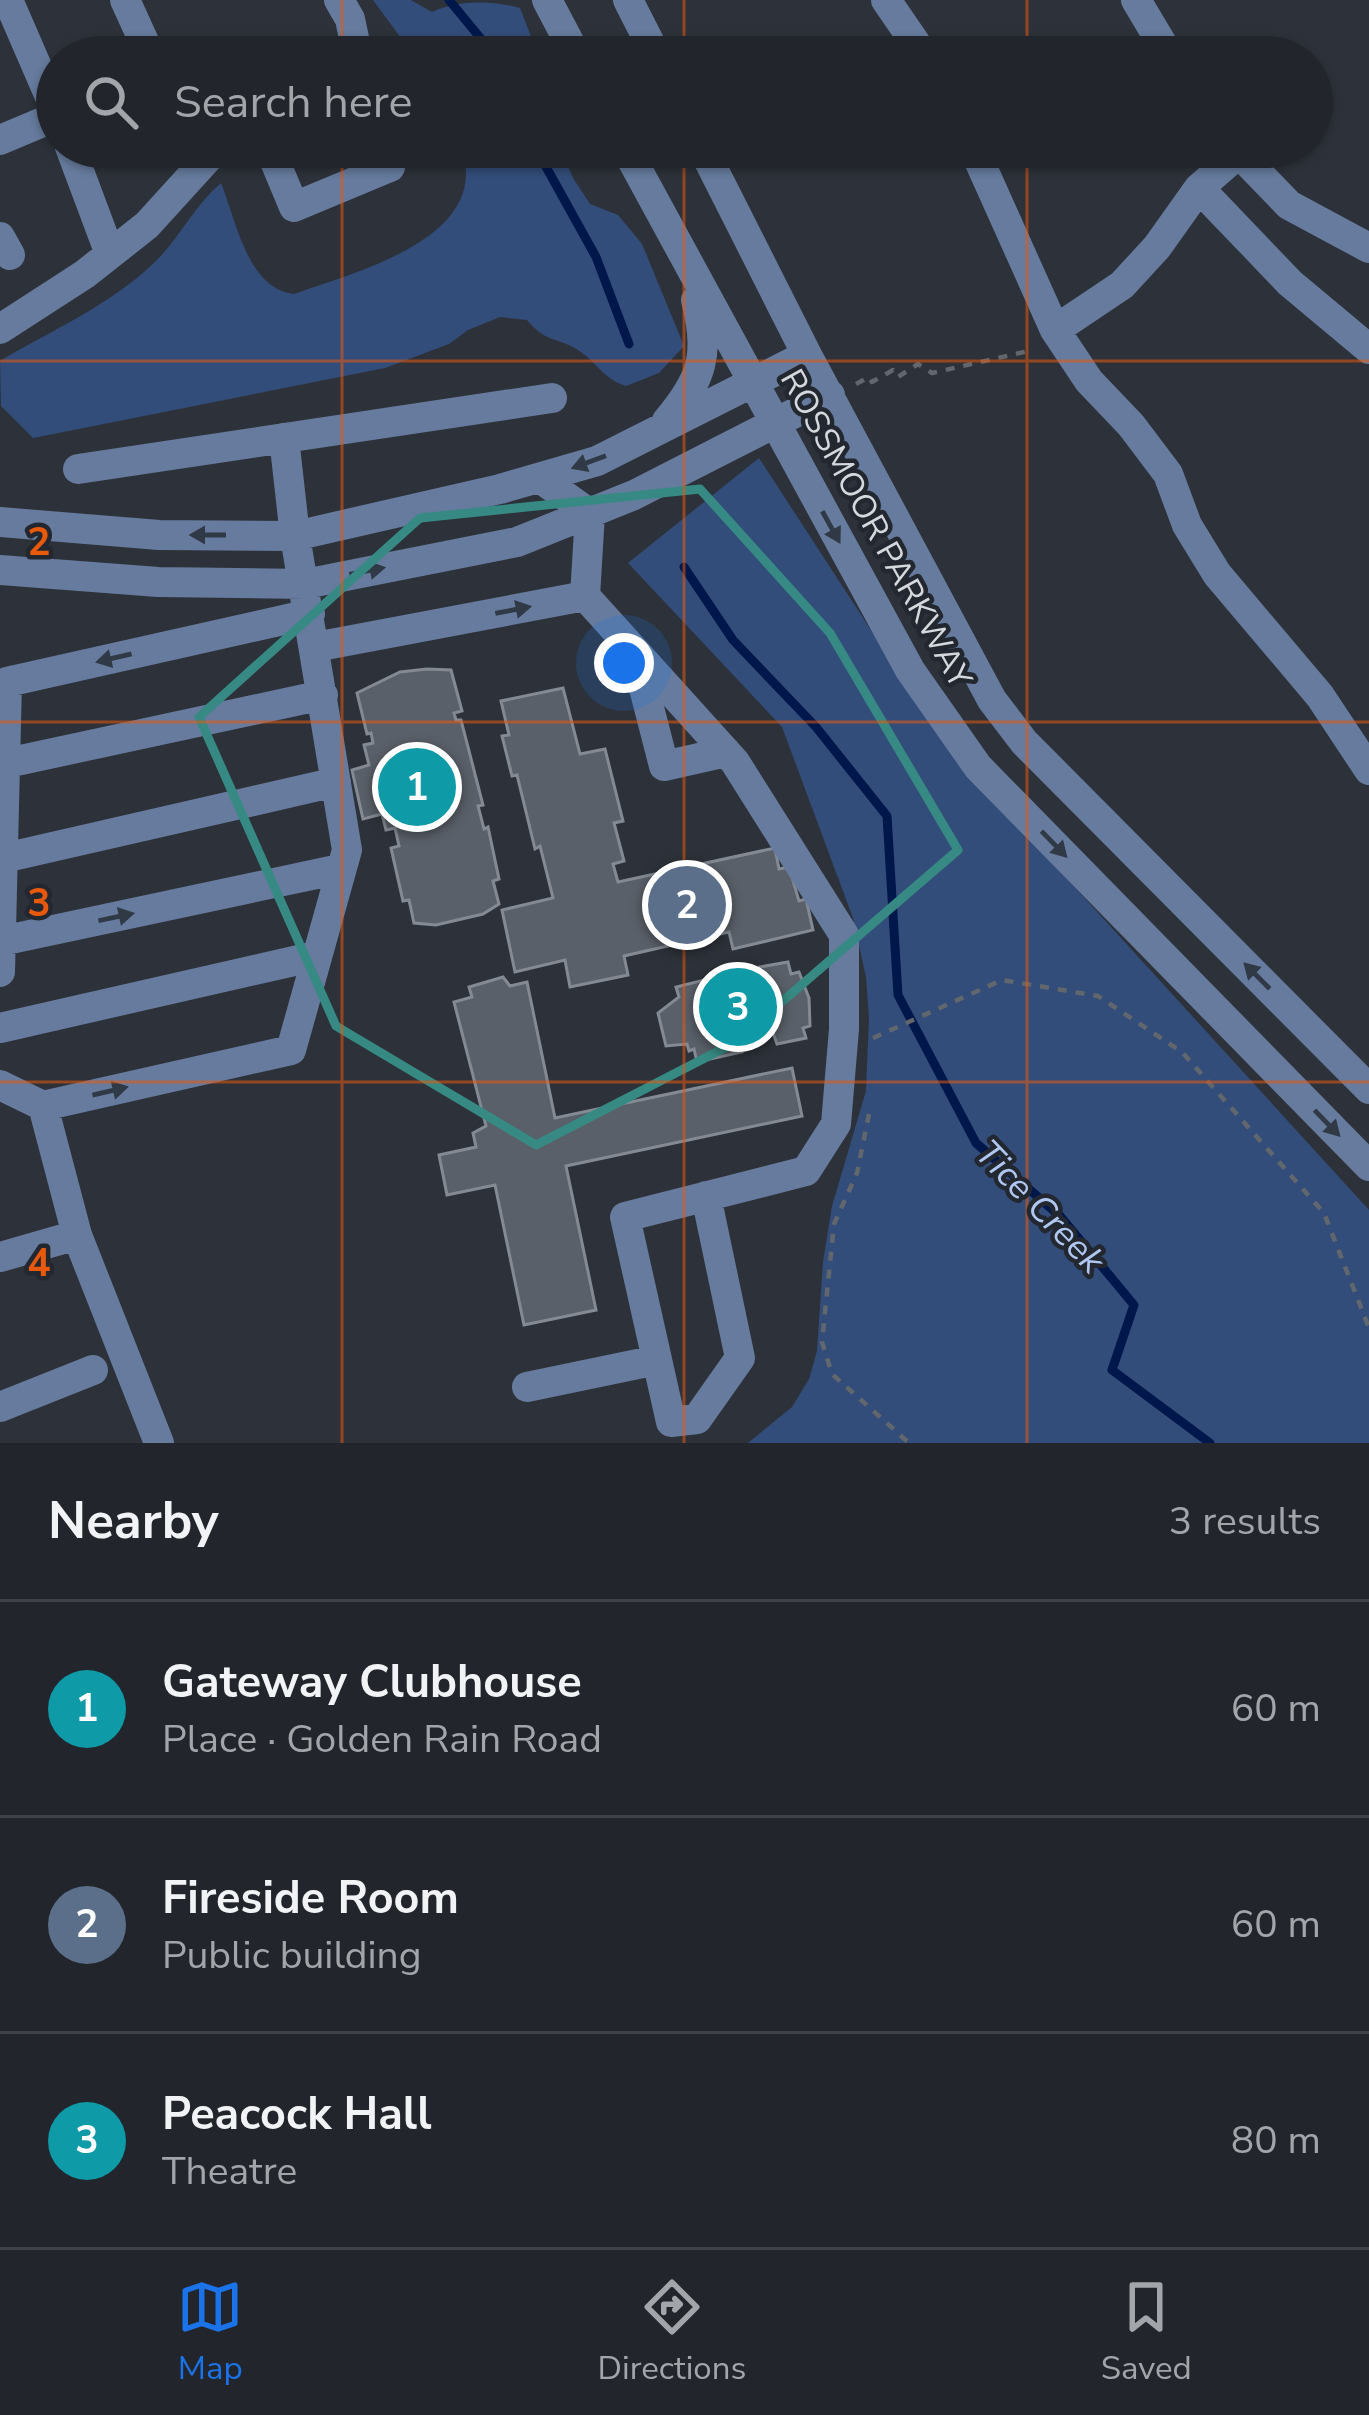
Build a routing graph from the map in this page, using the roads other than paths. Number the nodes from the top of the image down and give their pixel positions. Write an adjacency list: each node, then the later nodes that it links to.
1 (8, 0): 14 (street)
2 (125, 0): 8 (street)
3 (339, 0): 9 (street)
4 (547, 0): 10 (street)
5 (628, 0): 11 (street)
6 (886, 0): 12 (street)
7 (1136, 0): 13 (street)
8 (141, 36)
9 (354, 36)
10 (566, 36)
11 (646, 36)
12 (911, 36)
13 (1157, 36)
14 (36, 66)
15 (36, 124): 16 (street)
16 (0, 140)
17 (78, 168): 28 (street)
18 (191, 168): 28 (street)
19 (278, 168): 20 (street)
20 (388, 168)
21 (636, 168): 29 (street, ROSSMOOR PARKWAY)
22 (713, 168): 33 (street, ROSSMOOR PARKWAY)
23 (981, 168): 31 (street)
24 (1219, 168): 26 (street)
25 (1253, 168): 27 (street)
26 (1199, 188): 31 (street); 32 (street)
27 (1369, 248)
28 (110, 254): 30 (street)
29 (687, 266): 34 (street, ROSSMOOR PARKWAY); 38 (street)
30 (0, 329)
31 (1047, 340): 53 (street)
32 (1369, 349)
33 (807, 355): 34 (street); 35 (street, ROSSMOOR PARKWAY)
34 (753, 382): 37 (street, ROSSMOOR PARKWAY); 38 (street)
35 (838, 393): 37 (street); 62 (street, ROSSMOOR PARKWAY, one-way to 35)
36 (552, 398): 39 (street)
37 (775, 424): 42 (street); 64 (street, ROSSMOOR PARKWAY, one-way to 64)
38 (660, 429): 41 (street, one-way to 41)
39 (284, 438): 40 (street); 44 (street)
40 (78, 469)
41 (540, 478): 42 (street); 44 (street)
42 (590, 514): 46 (street); 47 (street, one-way to 42)
43 (0, 522): 44 (street, one-way to 43)
44 (295, 536): 47 (street)
45 (0, 570): 47 (street)
46 (584, 596): 48 (street, one-way to 46); 49 (street)
47 (308, 599): 48 (street); 52 (street, one-way to 52)
48 (315, 647): 50 (street)
49 (635, 652): 51 (street); 51 (street)
50 (323, 694): 52 (street); 54 (street)
51 (726, 752): 65 (street)
52 (7, 763): 55 (street)
53 (1369, 770)
54 (336, 782): 55 (street); 56 (street)
55 (4, 858): 57 (street)
56 (340, 869): 57 (street, one-way to 56); 58 (street)
57 (1, 941): 59 (street)
58 (316, 956): 60 (street); 63 (street, one-way to 58)
59 (0, 972)
60 (0, 1028)
61 (0, 1085): 63 (street)
62 (1369, 1089)
63 (43, 1106): 66 (street)
64 (1369, 1166)
65 (706, 1196): 68 (street); 68 (street)
66 (77, 1235): 67 (street); 72 (street)
67 (0, 1258)
68 (658, 1360): 70 (street)
69 (93, 1370): 71 (street)
70 (526, 1387)
71 (0, 1407)
72 (159, 1443)

